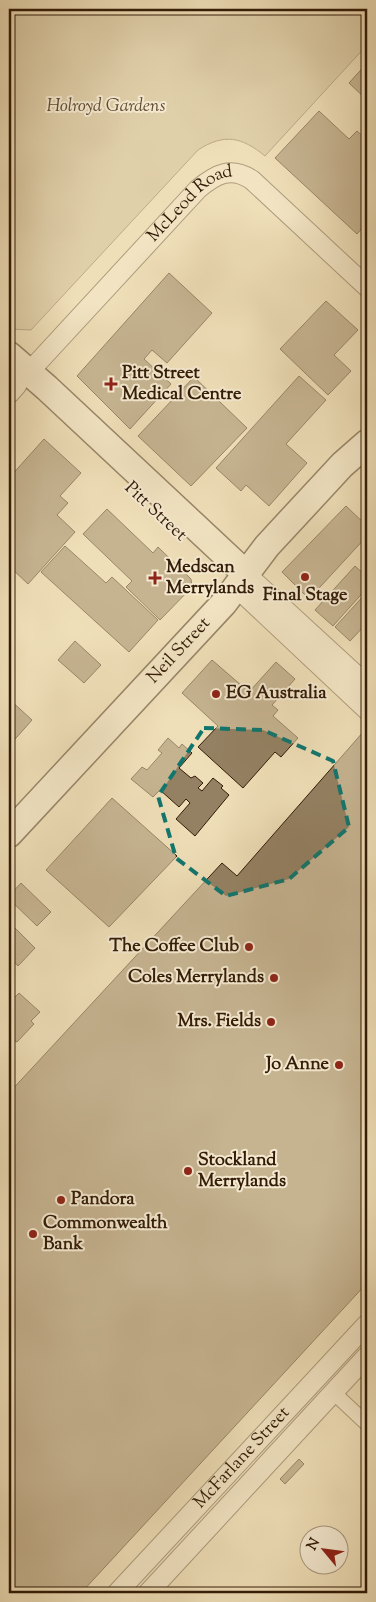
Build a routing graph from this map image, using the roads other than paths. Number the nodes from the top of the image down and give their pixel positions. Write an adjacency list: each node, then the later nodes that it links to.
1 (363, 277): 3 (street, McLeod Road)
2 (9, 355): 3 (main road, Pitt Street)
3 (16, 382): 5 (main road, Pitt Street)
4 (367, 443): 5 (main road, Neil Street)
5 (240, 580): 6 (street, Pitt Street); 7 (street, Pitt Street); 8 (main road, Neil Street)
6 (367, 685)
7 (367, 710)
8 (9, 834)
9 (367, 1324): 13 (street, McFarlane Street)
10 (367, 1356): 11 (street, McFarlane Street)
11 (333, 1392): 12 (street); 14 (street, McFarlane Street)
12 (367, 1424)
13 (117, 1593)
14 (148, 1593)

